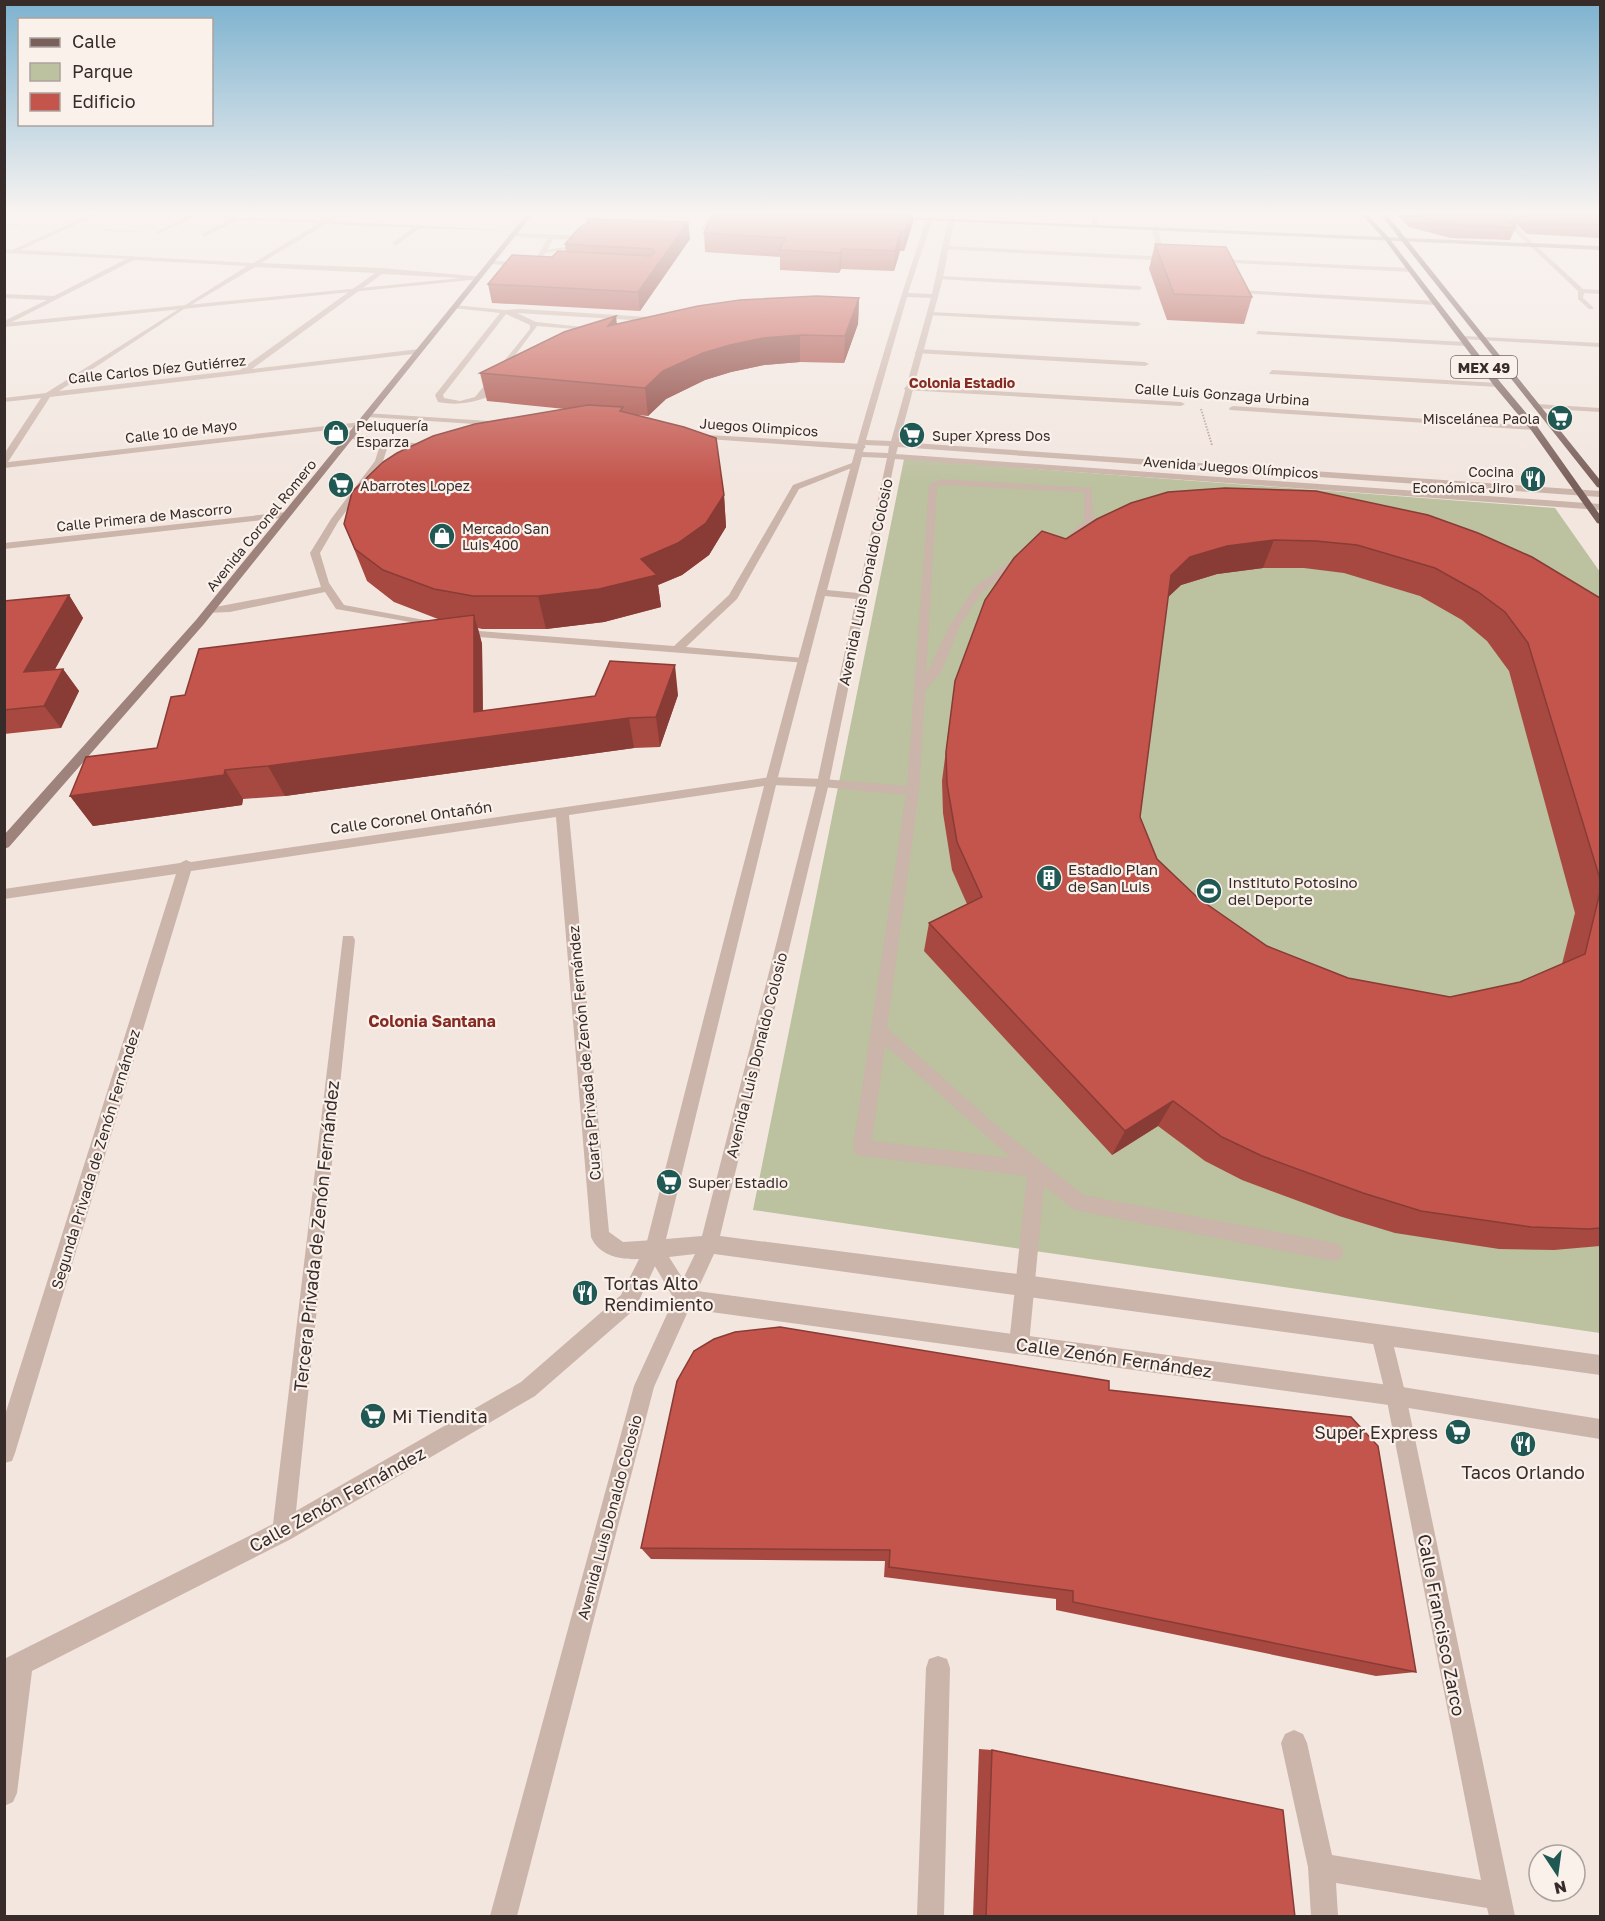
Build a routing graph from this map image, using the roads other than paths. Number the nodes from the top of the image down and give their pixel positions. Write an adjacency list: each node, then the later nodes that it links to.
1 (42, 305): 19 (street)
2 (187, 305): 12 (street)
3 (216, 305): 12 (street)
4 (337, 305): 29 (street)
5 (457, 305): 11 (main road, Avenida Coronel Romero)
6 (901, 305): 48 (street)
7 (933, 305): 15 (street, Avenida Luis Donaldo Colosio)
8 (1437, 305): 23 (main road, MEX 49)
9 (1456, 305): 22 (main road, MEX 49)
10 (1587, 305): 13 (street)
11 (455, 307): 14 (street); 25 (main road, Avenida Coronel Romero)
12 (182, 308): 19 (street); 33 (street)
13 (1591, 308)
14 (504, 312): 16 (street); 17 (street); 34 (street)
15 (930, 314): 18 (street); 26 (street, Avenida Luis Donaldo Colosio)
16 (674, 322)
17 (534, 324): 20 (street); 34 (street)
18 (1138, 324)
19 (4, 325)
20 (604, 329)
21 (1257, 333): 23 (street)
22 (1483, 338): 23 (street); 24 (street); 37 (main road, MEX 49)
23 (1465, 341): 31 (main road, MEX 49)
24 (1600, 345)
25 (419, 351): 29 (street, Calle Carlos Díez Gutiérrez); 40 (main road, Avenida Coronel Romero)
26 (918, 351): 27 (street); 32 (street, Avenida Luis Donaldo Colosio)
27 (1144, 364)
28 (1272, 372): 31 (street)
29 (240, 374): 33 (street, Calle Carlos Díez Gutiérrez)
30 (507, 384): 34 (street)
31 (1498, 385): 43 (main road, MEX 49)
32 (908, 388): 36 (street, Calle Luis Gonzaga Urbina); 47 (street, Avenida Luis Donaldo Colosio)
33 (46, 396): 35 (street, Calle Carlos Díez Gutiérrez); 50 (street)
34 (478, 399)
35 (4, 400)
36 (1181, 404)
37 (1537, 406): 39 (street); 52 (main road, MEX 49)
38 (1233, 408): 43 (street, Calle Luis Gonzaga Urbina)
39 (1600, 410)
40 (368, 415): 41 (main road, Avenida Coronel Romero); 42 (street)
41 (361, 424): 44 (main road, Avenida Coronel Romero); 50 (street, Calle 10 de Mayo)
42 (509, 424)
43 (1534, 428): 54 (main road, MEX 49)
44 (351, 436): 46 (street); 58 (main road, Avenida Coronel Romero)
45 (685, 436): 48 (street, Juegos Olimpicos)
46 (385, 442): 49 (street); 53 (street)
47 (893, 450): 48 (street, Avenida Juegos Olímpicos); 54 (street, Avenida Juegos Olímpicos); 56 (street, Avenida Juegos Olímpicos); 65 (street, Avenida Luis Donaldo Colosio)
48 (860, 452): 64 (street); 67 (street)
49 (421, 455)
50 (4, 463)
51 (377, 484): 53 (street)
52 (1600, 485)
53 (355, 493): 63 (street)
54 (1580, 493): 55 (street, Avenida Juegos Olímpicos); 56 (main road, MEX 49)
55 (1600, 494)
56 (1589, 506): 57 (street, Avenida Juegos Olímpicos); 59 (main road, MEX 49)
57 (1600, 507)
58 (286, 515): 61 (street, Calle Primera de Mascorro); 66 (main road, Avenida Coronel Romero)
59 (1600, 521)
60 (1061, 543): 69 (street)
61 (4, 546)
62 (1028, 553): 69 (street)
63 (329, 588): 66 (street); 67 (street)
64 (821, 593): 65 (street); 68 (street)
65 (862, 596): 71 (street, Avenida Luis Donaldo Colosio)
66 (209, 611): 74 (main road, Avenida Coronel Romero)
67 (677, 650): 68 (street)
68 (803, 661): 70 (street)
69 (919, 692): 72 (street)
70 (771, 781): 71 (street, Calle Coronel Ontañón); 73 (street, Calle Coronel Ontañón); 81 (street)
71 (823, 783): 72 (street, Calle Coronel Ontañón); 80 (street, Avenida Luis Donaldo Colosio)
72 (913, 791): 78 (street)
73 (562, 812): 75 (street, Calle Coronel Ontañón); 81 (street, Cuarta Privada de Zenón Fernández)
74 (4, 844)
75 (186, 865): 76 (street, Calle Coronel Ontañón); 90 (street, Segunda Privada de Zenón Fernández)
76 (4, 894)
77 (348, 940): 91 (street, Tercera Privada de Zenón Fernández)
78 (880, 1030): 79 (street); 79 (street)
79 (1037, 1169): 82 (street); 83 (street)
80 (709, 1244): 81 (street); 83 (street); 84 (street, Avenida Luis Donaldo Colosio)
81 (654, 1249): 84 (street); 91 (street, Calle Zenón Fernández)
82 (1334, 1252)
83 (1025, 1285): 85 (street); 86 (street)
84 (685, 1299): 86 (street, Calle Zenón Fernández); 98 (street, Avenida Luis Donaldo Colosio)
85 (1381, 1335): 87 (street); 88 (street, Calle Francisco Zarco)
86 (1019, 1344): 88 (street, Calle Zenón Fernández)
87 (1600, 1365)
88 (1396, 1396): 89 (street, Calle Zenón Fernández); 97 (street, Calle Francisco Zarco)
89 (1600, 1429)
90 (4, 1453)
91 (283, 1531): 92 (street, Calle Zenón Fernández)
92 (13, 1668): 95 (street)
93 (938, 1668): 99 (street)
94 (1294, 1743): 96 (street)
95 (4, 1792)
96 (1321, 1867): 97 (street); 100 (street)
97 (1500, 1906)
98 (503, 1917)
99 (930, 1917)
100 (1325, 1917)

